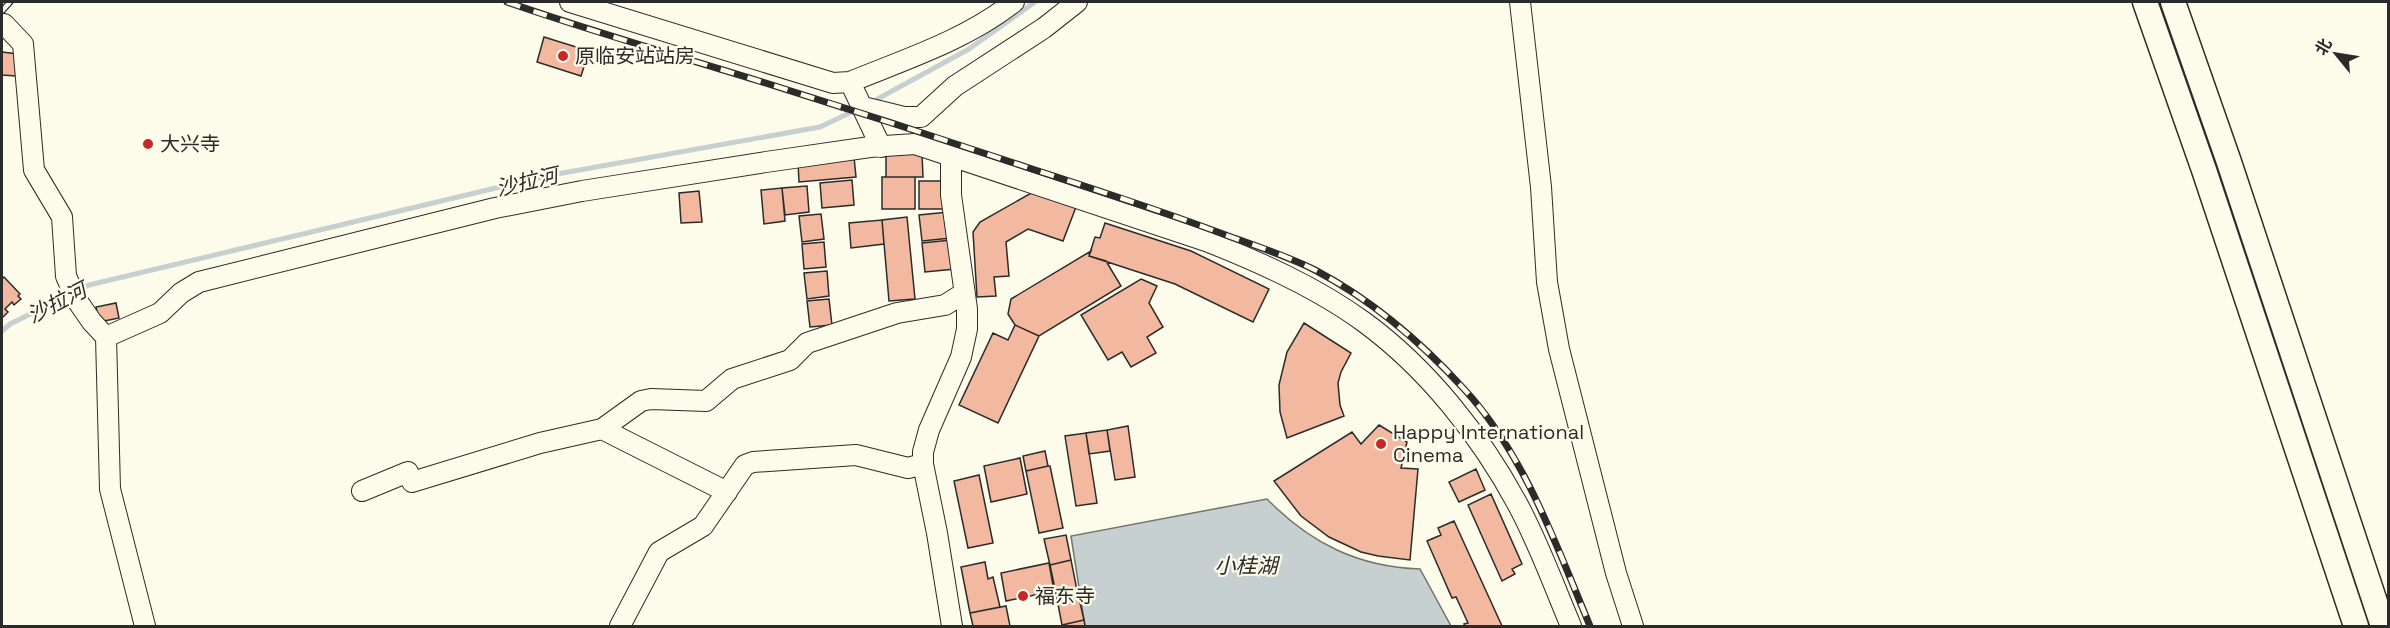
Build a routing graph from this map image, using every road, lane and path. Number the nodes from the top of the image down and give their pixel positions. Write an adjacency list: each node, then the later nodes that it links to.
1 (570, 2): 8 (street)
2 (1014, 2): 8 (street)
3 (1077, 2): 8 (street)
4 (1520, 2): 23 (street)
5 (2145, 2): 12 (main road)
6 (2173, 2): 11 (main road)
7 (4, 24): 14 (street)
8 (856, 95): 9 (street)
9 (878, 139): 10 (street); 14 (street)
10 (951, 156): 13 (street); 22 (street)
11 (2229, 162): 12 (main road); 25 (main road)
12 (2205, 170): 24 (main road)
13 (964, 293): 15 (street); 16 (street)
14 (106, 338): 19 (street)
15 (602, 429): 17 (street); 18 (street)
16 (923, 464): 18 (street); 21 (street)
17 (363, 490)
18 (727, 492): 20 (street)
19 (145, 627)
20 (620, 627)
21 (952, 627)
22 (1571, 627)
23 (1633, 627)
24 (2356, 627)
25 (2383, 627)

